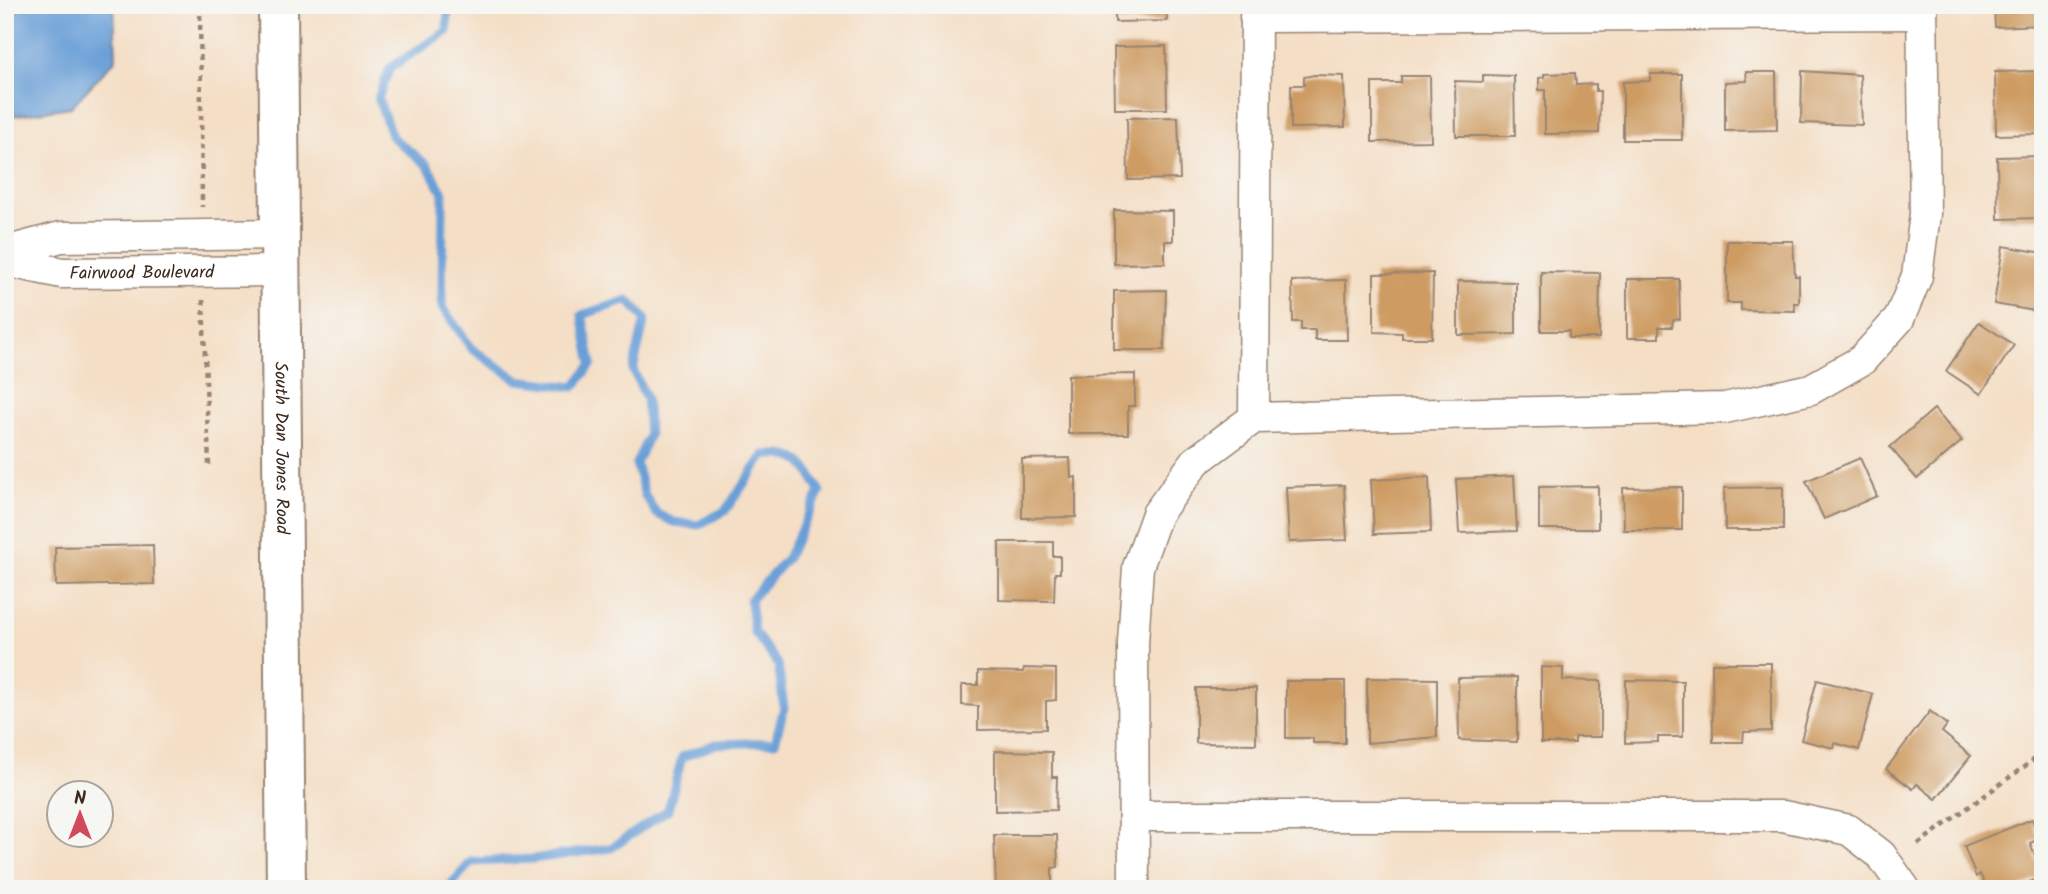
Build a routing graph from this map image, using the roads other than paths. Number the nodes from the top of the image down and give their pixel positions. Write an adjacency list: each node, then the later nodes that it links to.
1 (278, 5): 5 (main road, South Dan Jones Road)
2 (1922, 9): 3 (street); 7 (street)
3 (1255, 11): 7 (street)
4 (5, 252): 5 (street, Fairwood Boulevard)
5 (281, 253): 6 (street, Fairwood Boulevard); 9 (main road, South Dan Jones Road)
6 (5, 261)
7 (1254, 418): 8 (street)
8 (1134, 816): 10 (street); 11 (street)
9 (286, 889)
10 (1134, 889)
11 (1905, 889)

